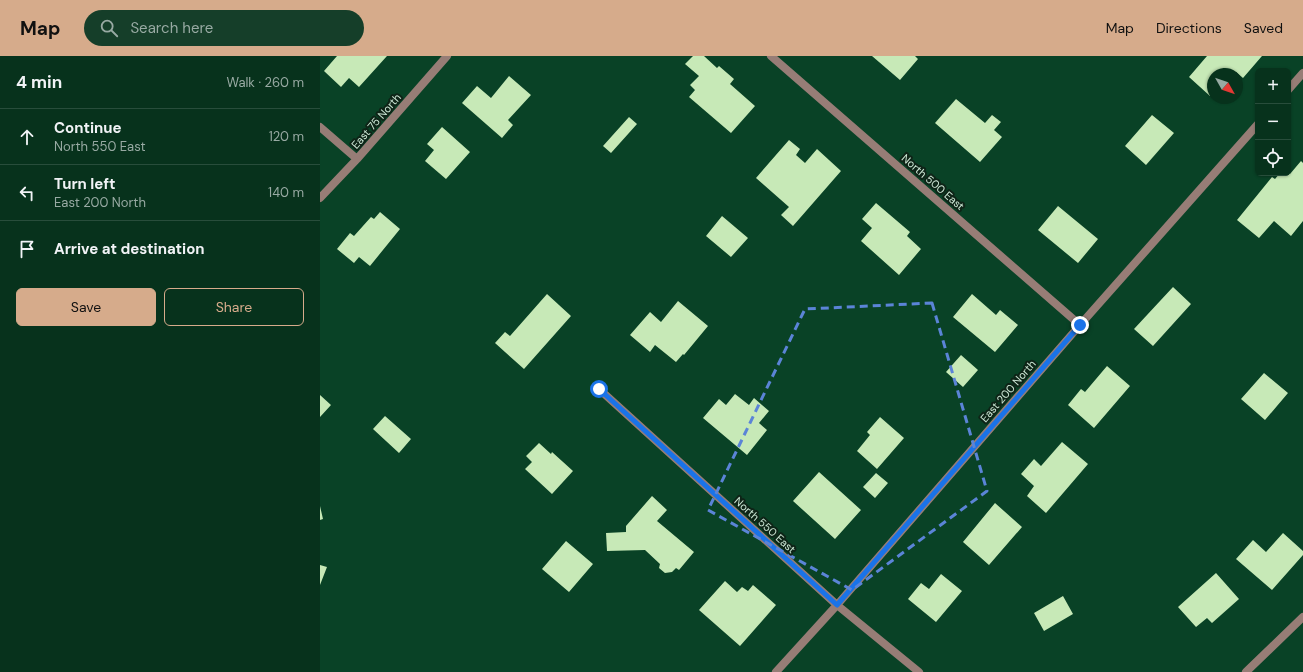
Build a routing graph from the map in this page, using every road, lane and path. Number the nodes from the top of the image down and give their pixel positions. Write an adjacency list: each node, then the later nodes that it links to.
1 (447, 56): 7 (street, East 75 North)
2 (771, 56): 9 (street, North 500 East)
3 (1303, 73): 4 (street)
4 (1291, 87)
5 (320, 127): 7 (street)
6 (1255, 127): 9 (street, East 200 North)
7 (357, 159): 8 (street, East 75 North)
8 (320, 198)
9 (1080, 325): 11 (street, East 200 North)
10 (599, 389): 11 (street, North 550 East)
11 (837, 605): 13 (street, East 200 North); 14 (street, North 550 East)
12 (1303, 617): 15 (street)
13 (776, 672)
14 (919, 672)
15 (1246, 672)

